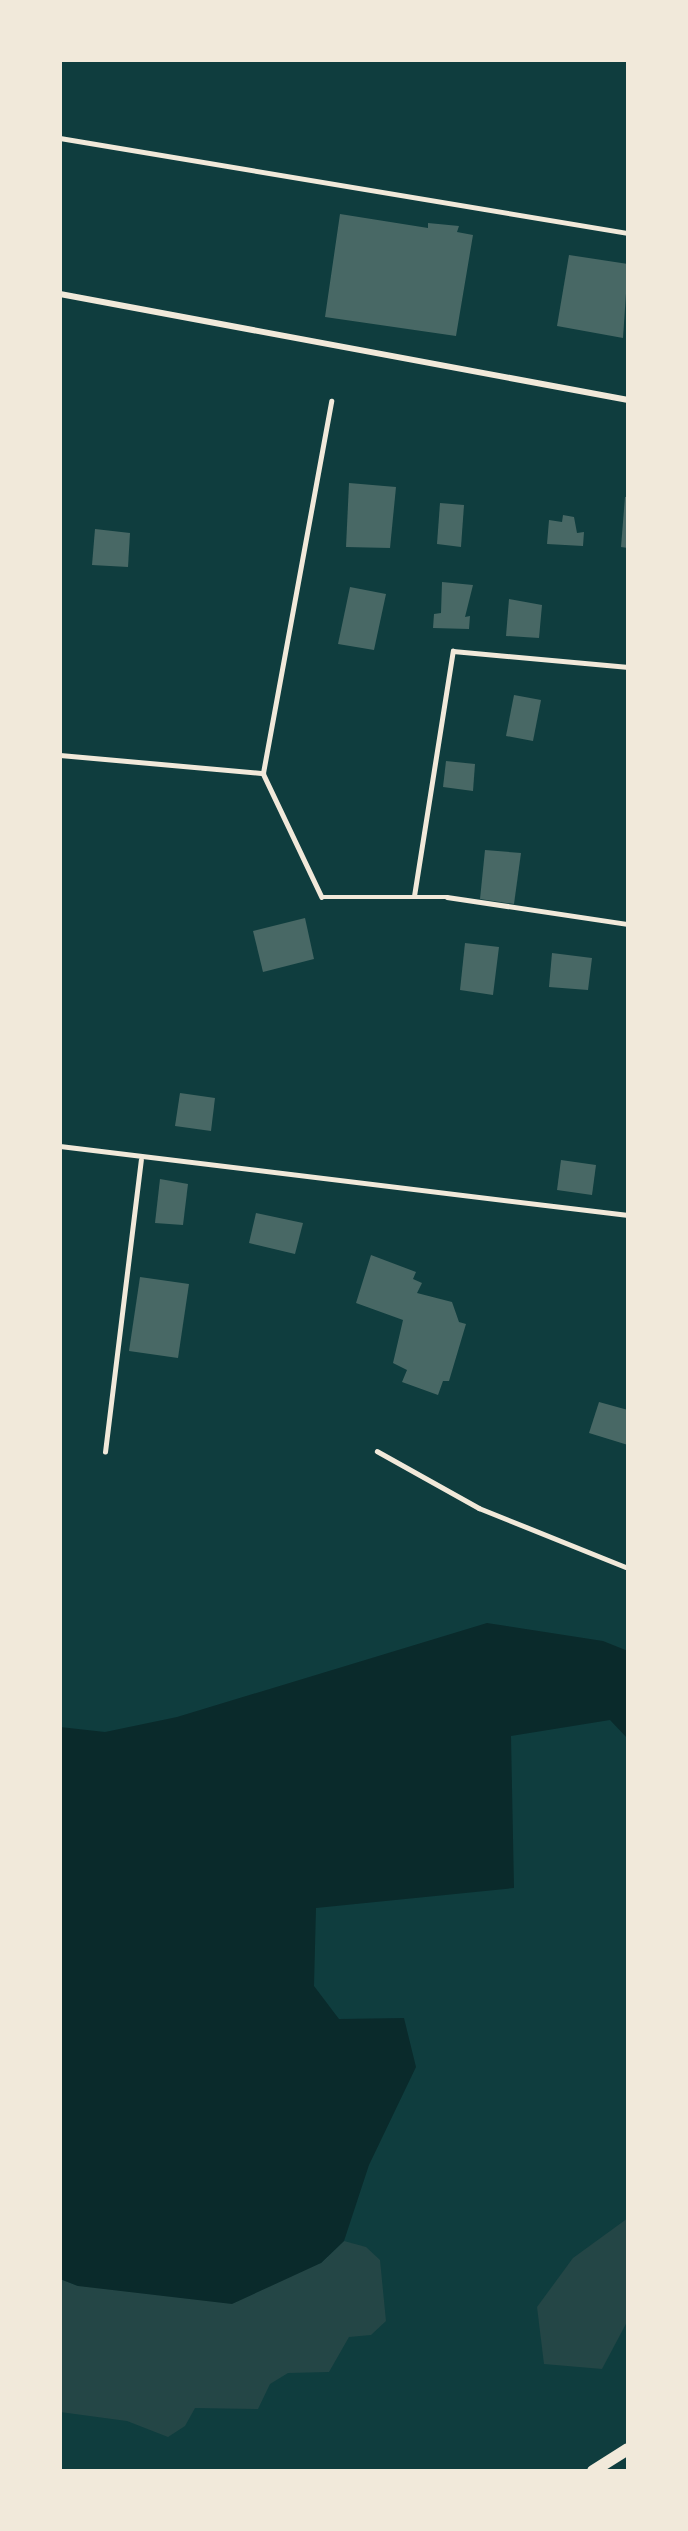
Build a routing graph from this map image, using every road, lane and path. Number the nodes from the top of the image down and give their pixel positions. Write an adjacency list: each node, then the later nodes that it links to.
1 (60, 138): 2 (lane)
2 (628, 233)
3 (60, 294): 4 (street)
4 (628, 400)
5 (331, 401): 8 (lane)
6 (628, 668): 9 (lane)
7 (60, 755): 8 (lane)
8 (263, 773): 9 (lane)
9 (414, 896): 10 (lane)
10 (628, 924)
11 (60, 1146): 12 (lane)
12 (141, 1160): 13 (lane); 15 (lane)
13 (628, 1215)
14 (377, 1451): 16 (lane)
15 (105, 1452)
16 (628, 1568)
17 (628, 2449): 18 (main road)
18 (593, 2471)

